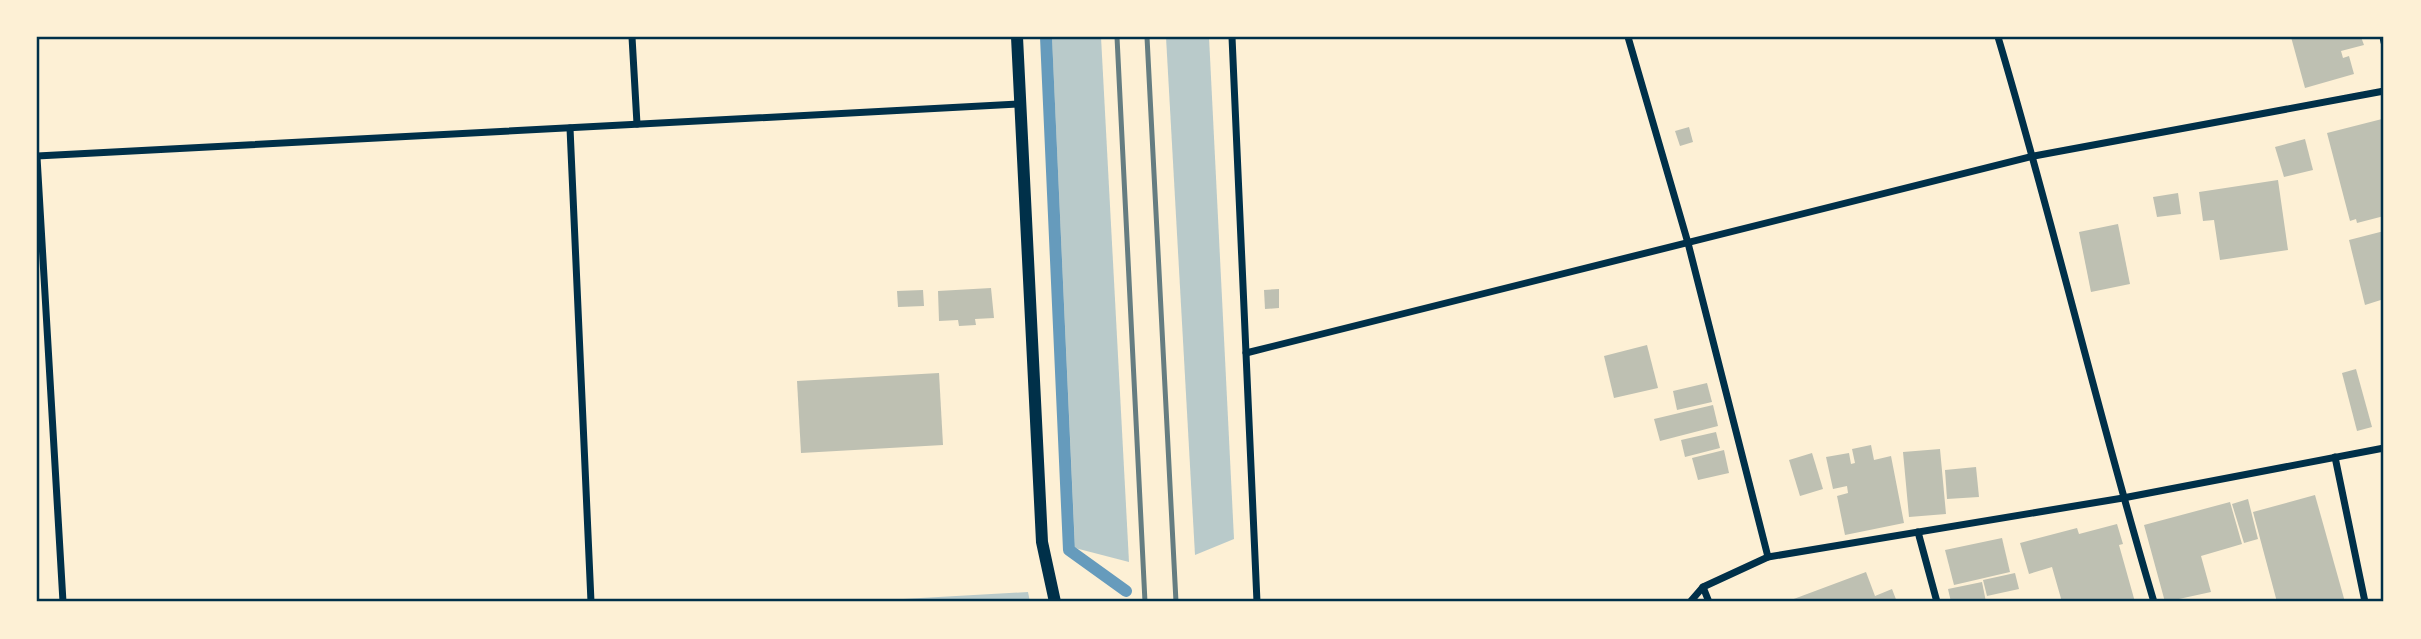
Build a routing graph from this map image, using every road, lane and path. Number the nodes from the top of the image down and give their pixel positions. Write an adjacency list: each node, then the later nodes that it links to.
1 (632, 37): 8 (street)
2 (1017, 37): 7 (street)
3 (1233, 37): 13 (street)
4 (1628, 37): 12 (street)
5 (1998, 37): 11 (street)
6 (2384, 91): 11 (street)
7 (1020, 104): 8 (street); 22 (street)
8 (637, 124): 9 (street)
9 (570, 128): 10 (street); 21 (street)
10 (37, 156): 20 (street)
11 (2034, 156): 12 (street); 16 (street)
12 (1688, 243): 13 (street); 18 (street)
13 (1246, 353): 23 (street)
14 (2384, 448): 15 (street)
15 (2335, 457): 16 (street); 28 (street)
16 (2123, 498): 17 (street); 27 (street)
17 (1918, 532): 18 (street); 26 (street)
18 (1768, 557): 19 (street)
19 (1703, 587): 24 (street); 25 (street)
20 (63, 602)
21 (591, 602)
22 (1055, 602)
23 (1257, 602)
24 (1690, 602)
25 (1709, 602)
26 (1937, 602)
27 (2154, 602)
28 (2365, 602)

